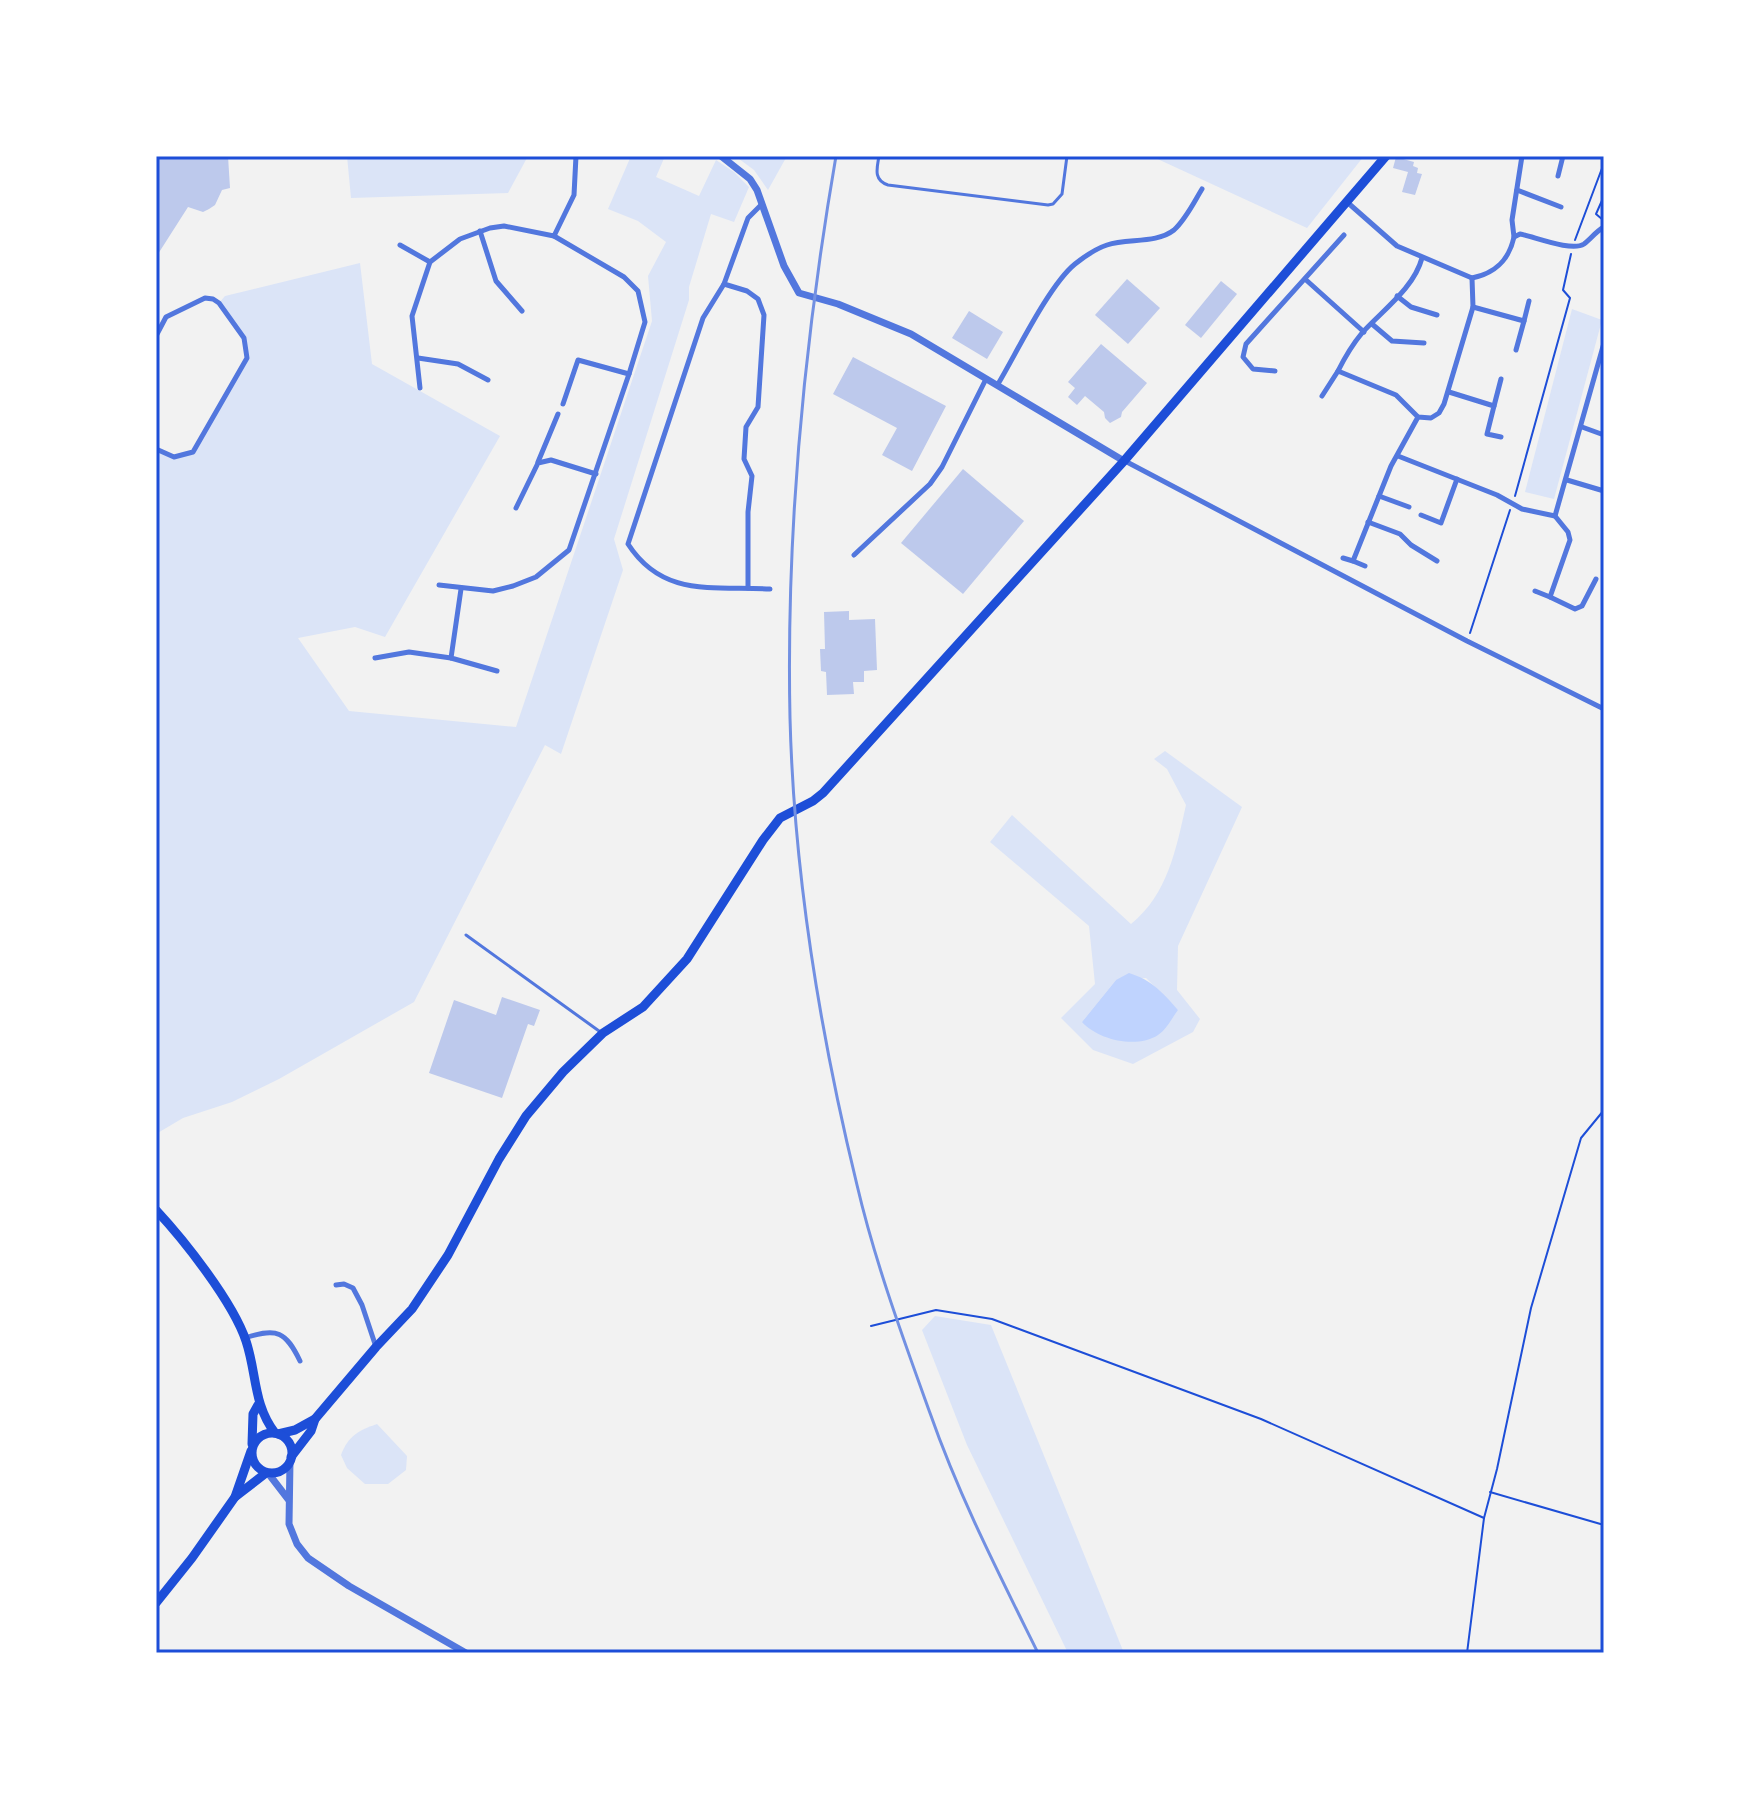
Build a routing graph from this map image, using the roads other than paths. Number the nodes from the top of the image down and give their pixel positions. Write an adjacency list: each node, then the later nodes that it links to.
1 (576, 156): 17 (street)
2 (721, 156): 12 (street)
3 (879, 156): 4 (lane)
4 (1067, 156)
5 (1386, 156): 11 (main road)
6 (1522, 156): 10 (street)
7 (1563, 156): 8 (street)
8 (1558, 176)
9 (1202, 189): 44 (street)
10 (1517, 190): 13 (street); 18 (street)
11 (1347, 202): 20 (street); 57 (main road)
12 (763, 203): 24 (street); 41 (street)
13 (1561, 207)
14 (1604, 227): 18 (street)
15 (480, 231): 17 (street); 21 (street); 28 (street)
16 (1344, 235): 22 (street)
17 (554, 236): 40 (street)
18 (1514, 237): 23 (street)
19 (400, 245): 21 (street)
20 (1422, 258): 23 (street); 25 (street)
21 (430, 262): 37 (street)
22 (1305, 278): 32 (street); 38 (street)
23 (1472, 278): 27 (street)
24 (724, 284): 76 (street); 76 (street)
25 (1397, 296): 29 (street); 31 (street)
26 (1529, 301): 30 (street)
27 (1473, 307): 30 (street); 46 (street)
28 (522, 311)
29 (1437, 315)
30 (1524, 321): 36 (street)
31 (1372, 324): 32 (street); 34 (street)
32 (1364, 332): 39 (street)
33 (156, 336): 55 (street)
34 (1424, 343)
35 (1604, 343): 52 (street)
36 (1516, 350)
37 (418, 358): 43 (street); 45 (street)
38 (1275, 371)
39 (1338, 371): 47 (street); 51 (street)
40 (629, 374): 48 (street); 59 (street)
41 (987, 378): 44 (street); 69 (street)
42 (1501, 379): 49 (street)
43 (488, 380)
44 (998, 384): 57 (street)
45 (420, 388)
46 (1449, 392): 49 (street); 51 (street)
47 (1322, 396)
48 (563, 404)
49 (1494, 406): 54 (street)
50 (558, 414): 58 (street)
51 (1418, 417): 56 (street)
52 (1582, 427): 53 (street); 61 (street)
53 (1604, 435)
54 (1501, 437)
55 (156, 449)
56 (1398, 456): 60 (street); 63 (street)
57 (1124, 461): 84 (street); 86 (main road)
58 (538, 463): 59 (street); 65 (street)
59 (596, 474): 77 (street)
60 (1457, 479): 66 (street); 67 (street)
61 (1567, 480): 62 (street); 67 (street)
62 (1604, 491)
63 (1379, 496): 64 (street); 68 (street)
64 (1409, 507)
65 (516, 508)
66 (1421, 515)
67 (1555, 516): 80 (street)
68 (1368, 522): 71 (street); 72 (street)
69 (854, 555)
70 (1343, 558): 71 (street)
71 (1353, 561): 73 (street)
72 (1437, 561)
73 (1365, 566)
74 (1596, 579): 80 (street)
75 (439, 585): 77 (street)
76 (748, 588): 78 (street)
77 (461, 589): 82 (street)
78 (770, 589)
79 (1535, 591): 80 (street)
80 (1550, 597)
81 (375, 658): 82 (street)
82 (451, 658): 83 (street)
83 (497, 671)
84 (1604, 709)
85 (466, 935): 86 (lane)
86 (603, 1033): 90 (main road)
87 (156, 1210): 89 (main road)
88 (336, 1285): 90 (street)
89 (245, 1338): 91 (street); 92 (main road)
90 (376, 1347): 93 (main road)
91 (300, 1361)
92 (258, 1405): 94 (main road); 95 (main road)
93 (315, 1419): 94 (main road); 96 (main road)
94 (276, 1433): 95 (main road); 96 (main road)
95 (252, 1449): 97 (main road); 98 (main road)
96 (291, 1459): 97 (main road); 99 (street)
97 (267, 1473): 98 (main road); 99 (street)
98 (235, 1497): 100 (main road)
99 (288, 1499): 101 (street)
100 (156, 1603)
101 (466, 1653)

